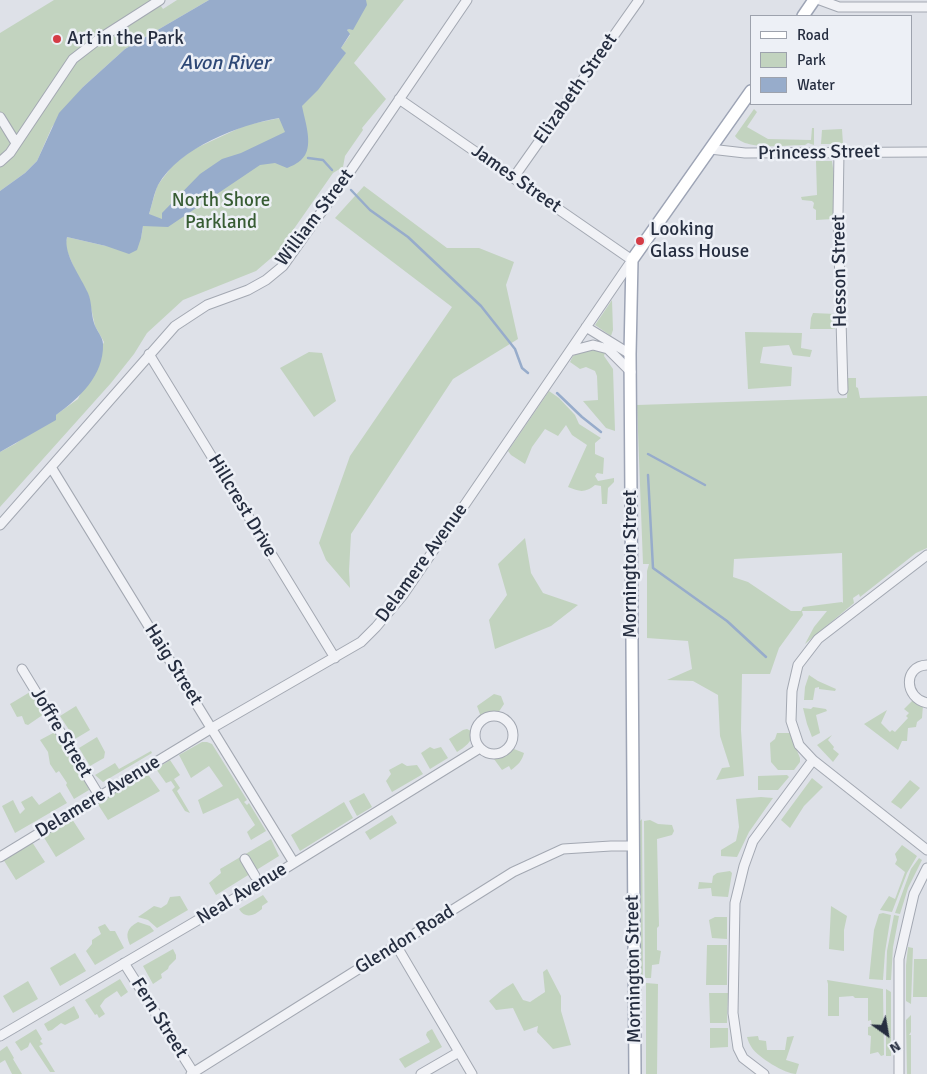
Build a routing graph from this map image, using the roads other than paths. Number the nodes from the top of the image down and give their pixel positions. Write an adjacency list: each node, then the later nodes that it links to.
1 (160, 0): 11 (street)
2 (467, 0): 9 (street, William Street)
3 (639, 0): 16 (street, Elizabeth Street)
4 (814, 0): 7 (main road)
5 (820, 0): 6 (street)
6 (927, 7)
7 (804, 15)
8 (750, 92): 12 (main road)
9 (399, 99): 16 (street, James Street); 20 (street, William Street)
10 (0, 117): 11 (street)
11 (16, 143): 15 (street)
12 (710, 149): 13 (street, Princess Street); 17 (main road)
13 (839, 152): 14 (street, Princess Street); 23 (street, Hesson Street)
14 (927, 152)
15 (0, 162)
16 (514, 177): 17 (street, James Street)
17 (632, 260): 18 (street, Delamere Avenue); 21 (main road, Mornington Street)
18 (586, 327): 19 (street, Delamere Avenue); 21 (street)
19 (570, 351): 22 (street); 27 (street, Delamere Avenue)
20 (149, 354): 24 (street, William Street); 27 (street, Hillcrest Drive)
21 (630, 354): 22 (main road, Mornington Street)
22 (630, 372): 35 (main road, Mornington Street)
23 (843, 390)
24 (51, 467): 25 (street, William Street); 31 (street, Haig Street)
25 (0, 525)
26 (927, 555): 33 (street)
27 (335, 658): 31 (street, Delamere Avenue)
28 (927, 665): 30 (street)
29 (22, 668): 34 (street, Joffre Street)
30 (927, 703)
31 (212, 728): 34 (street, Delamere Avenue); 39 (street, Haig Street)
32 (480, 748): 32 (street); 39 (street, Neal Avenue)
33 (812, 760): 36 (street); 50 (street)
34 (100, 797): 37 (street, Delamere Avenue)
35 (632, 846): 42 (street, Glendon Road); 49 (main road, Mornington Street)
36 (927, 850)
37 (0, 857)
38 (245, 859): 41 (street)
39 (294, 863): 43 (street, Neal Avenue)
40 (927, 868): 51 (street)
41 (255, 876)
42 (396, 945): 45 (street); 46 (street, Glendon Road)
43 (124, 963): 44 (street, Neal Avenue); 46 (street, Fern Street)
44 (0, 1036)
45 (459, 1052): 47 (street); 48 (street)
46 (192, 1073)
47 (421, 1074)
48 (472, 1074)
49 (635, 1074)
50 (764, 1074)
51 (899, 1074)

